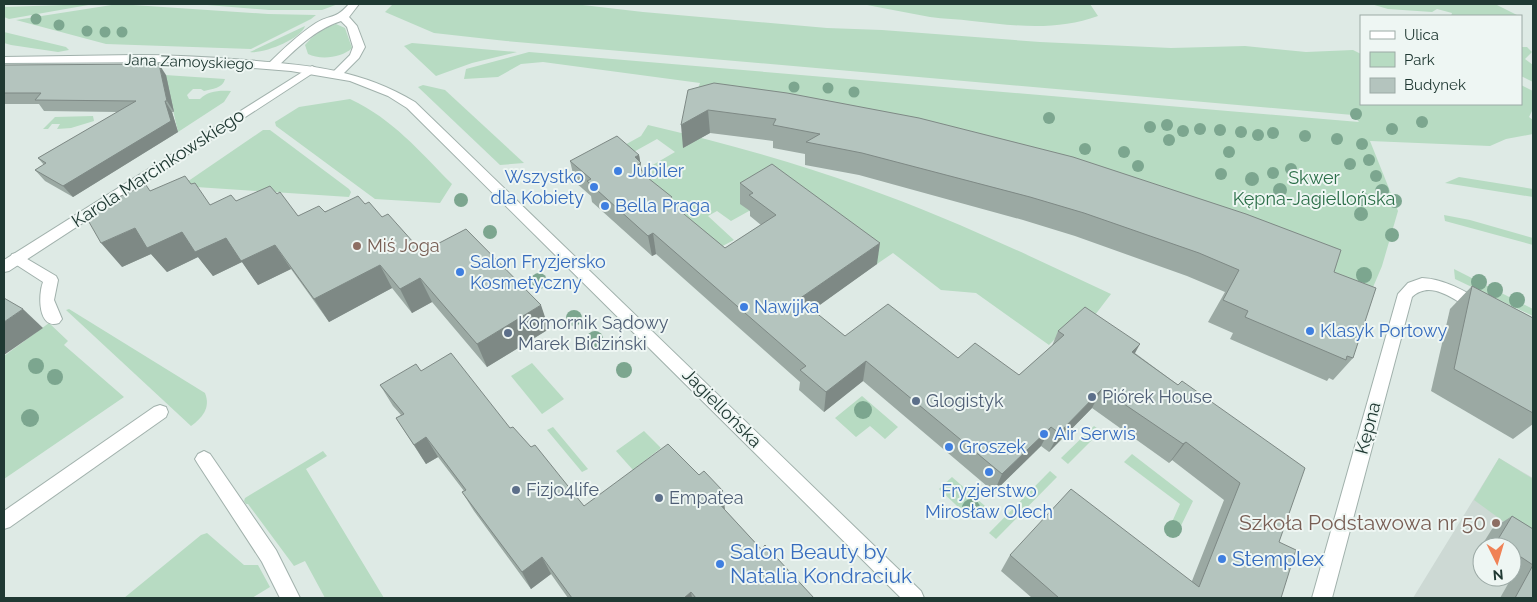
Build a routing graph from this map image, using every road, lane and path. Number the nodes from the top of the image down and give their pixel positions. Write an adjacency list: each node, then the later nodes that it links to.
1 (354, 4): 2 (street)
2 (343, 17): 6 (street); 8 (street)
3 (4, 50): 5 (street, Jana Zamoyskiego)
4 (4, 60): 5 (street, Jana Zamoyskiego)
5 (65, 60): 6 (street, Jana Zamoyskiego)
6 (272, 66): 7 (street, Jana Zamoyskiego)
7 (312, 69): 8 (street, Jagiellońska); 9 (street, Karola Marcinkowskiego)
8 (338, 73): 17 (street, Jagiellońska)
9 (17, 258): 10 (street, Karola Marcinkowskiego); 12 (street)
10 (4, 267)
11 (1490, 311): 18 (street, Kępna)
12 (54, 319)
13 (160, 412): 15 (street)
14 (204, 459): 16 (street)
15 (4, 521)
16 (290, 598)
17 (914, 598)
18 (1322, 598)

